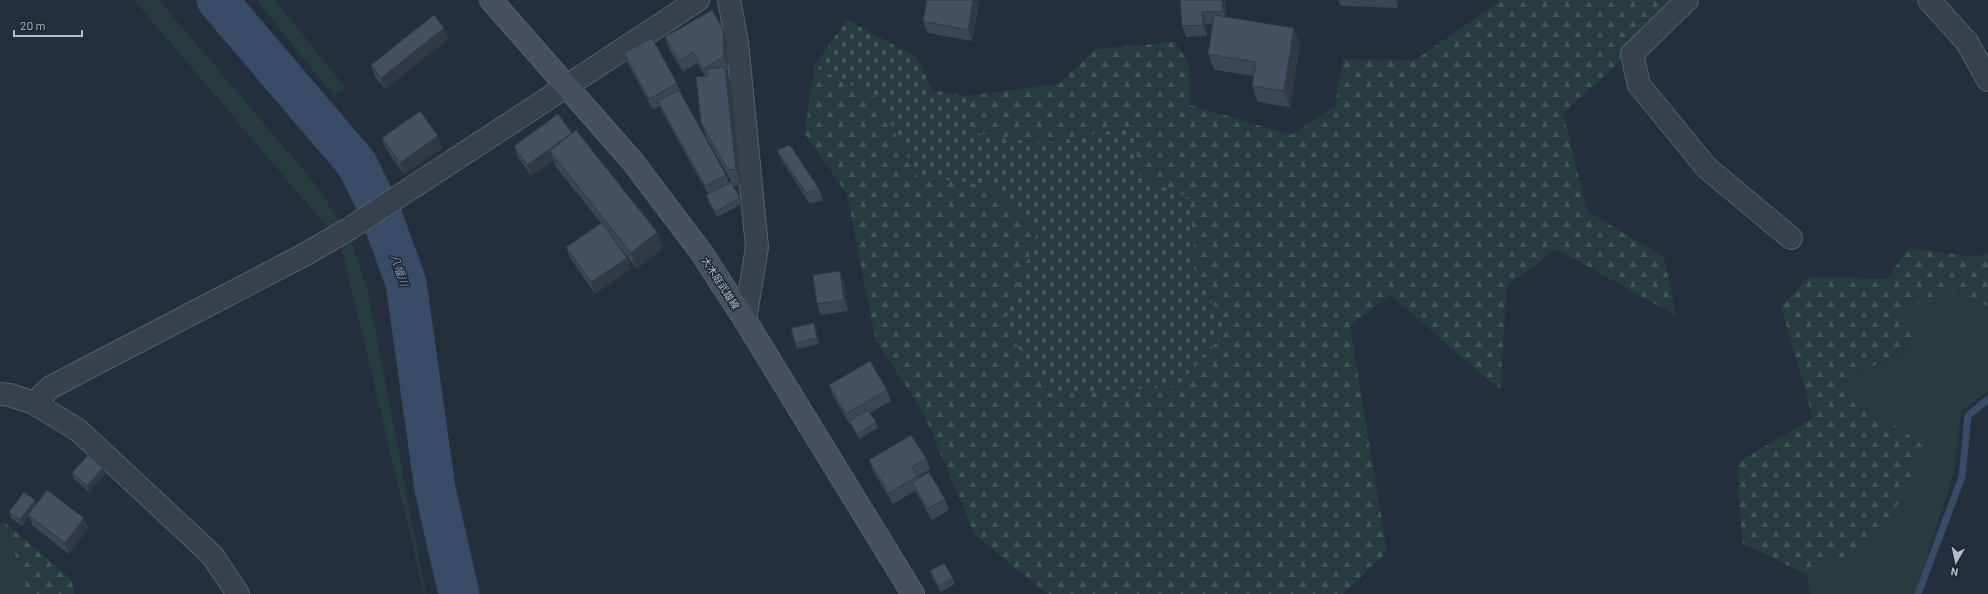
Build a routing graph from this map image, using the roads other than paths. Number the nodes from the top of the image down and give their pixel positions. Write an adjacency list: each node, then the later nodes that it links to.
1 (491, 0): 7 (main road, 大木庭武雄線)
2 (698, 0): 7 (street)
3 (729, 0): 9 (street)
4 (1687, 0): 8 (street)
5 (1929, 0): 6 (street)
6 (1988, 80)
7 (567, 87): 9 (main road, 大木庭武雄線); 11 (street)
8 (1791, 238)
9 (745, 320): 13 (main road, 大木庭武雄線)
10 (0, 394): 11 (street)
11 (34, 404): 12 (street)
12 (238, 594)
13 (913, 594)

